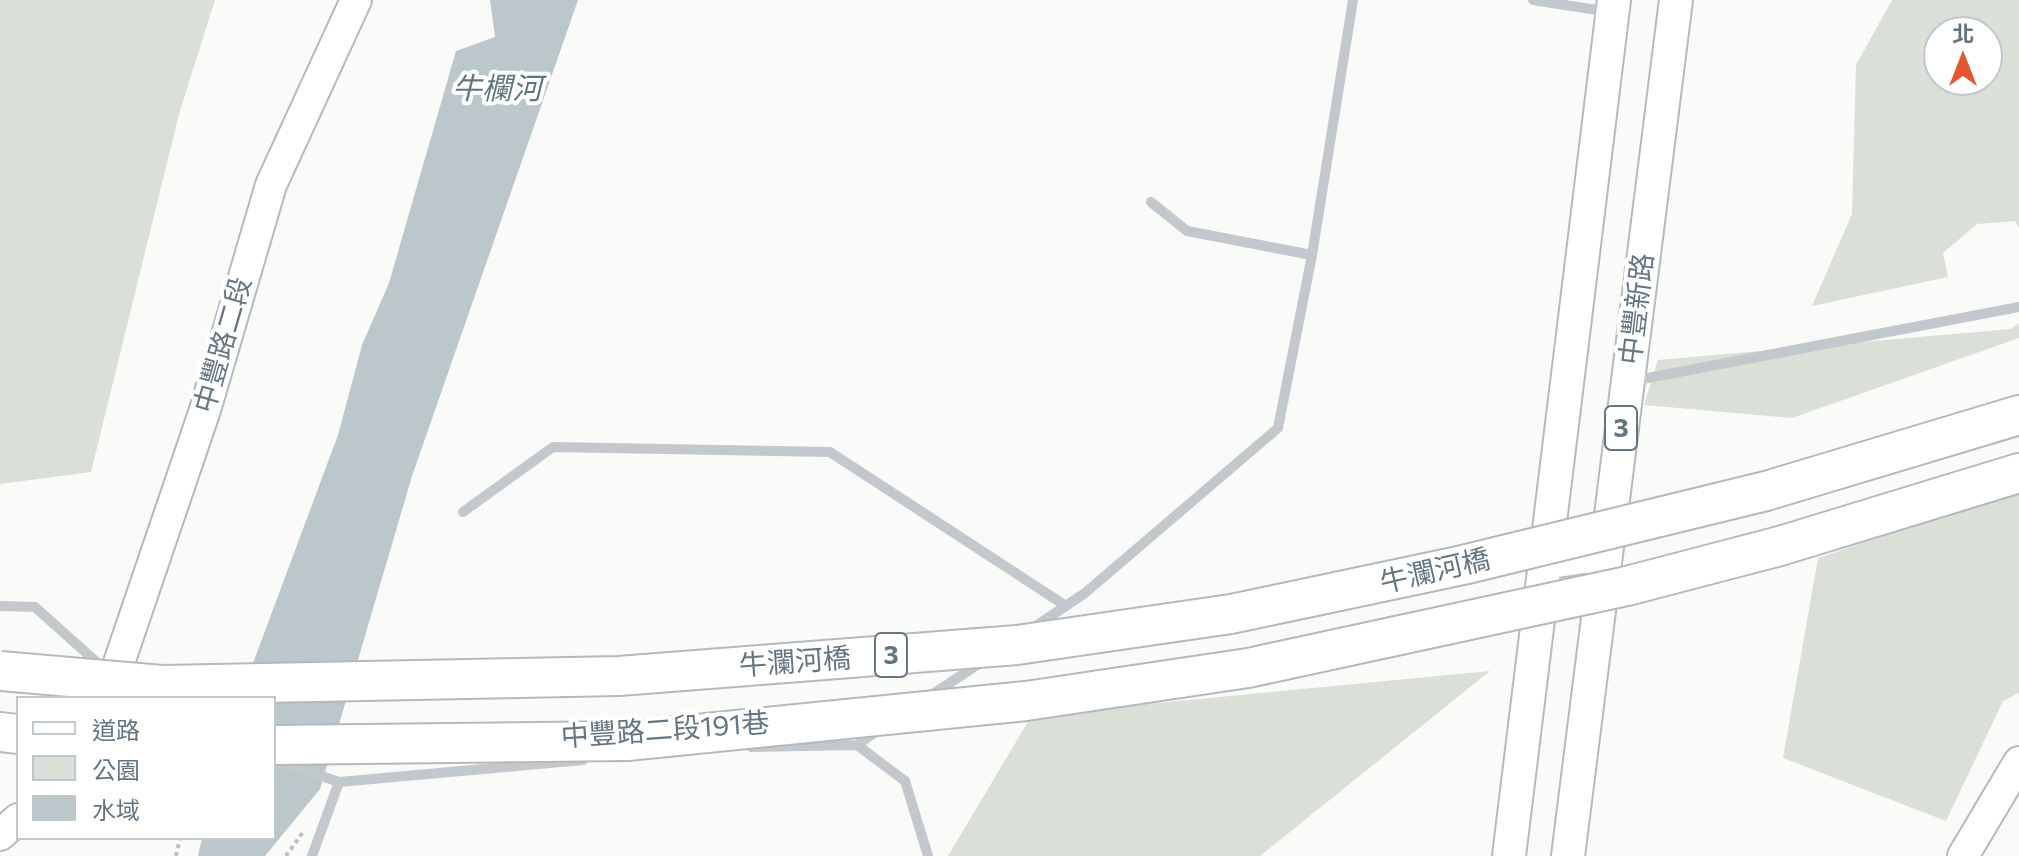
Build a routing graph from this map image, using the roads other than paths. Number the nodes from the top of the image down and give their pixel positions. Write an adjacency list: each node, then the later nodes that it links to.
1 (356, 0): 18 (street, 中豐路二段)
2 (1353, 0): 7 (lane)
3 (1533, 0): 5 (lane)
4 (1676, 0): 9 (main road, 中豐新路 / 3)
5 (1613, 6): 14 (main road, 3)
6 (1151, 202): 7 (lane)
7 (1312, 255): 16 (lane)
8 (2019, 307): 9 (lane)
9 (1628, 382): 13 (main road, 中豐新路 / 3)
10 (2019, 415): 17 (highway, 牛瀾河橋 / 3, bridge)
11 (2019, 473): 20 (highway, 牛瀾河橋 / 3, bridge)
12 (463, 512): 16 (lane)
13 (1604, 554): 14 (main road); 32 (main road, 中豐新路 / 3)
14 (1544, 563): 31 (main road, 3)
15 (0, 606): 18 (lane)
16 (1066, 606): 21 (lane)
17 (0, 671)
18 (110, 688): 19 (lane)
19 (139, 696)
20 (276, 745)
21 (857, 745): 22 (lane, 中豐路二段191巷); 30 (lane)
22 (735, 747)
23 (593, 759): 26 (lane, 中豐路二段191巷)
24 (276, 761): 26 (lane, 中豐路二段191巷)
25 (2018, 762): 33 (street)
26 (339, 782): 29 (lane)
27 (16, 821): 28 (street)
28 (0, 835)
29 (312, 856)
30 (928, 856)
31 (1509, 856)
32 (1568, 856)
33 (1963, 856)

